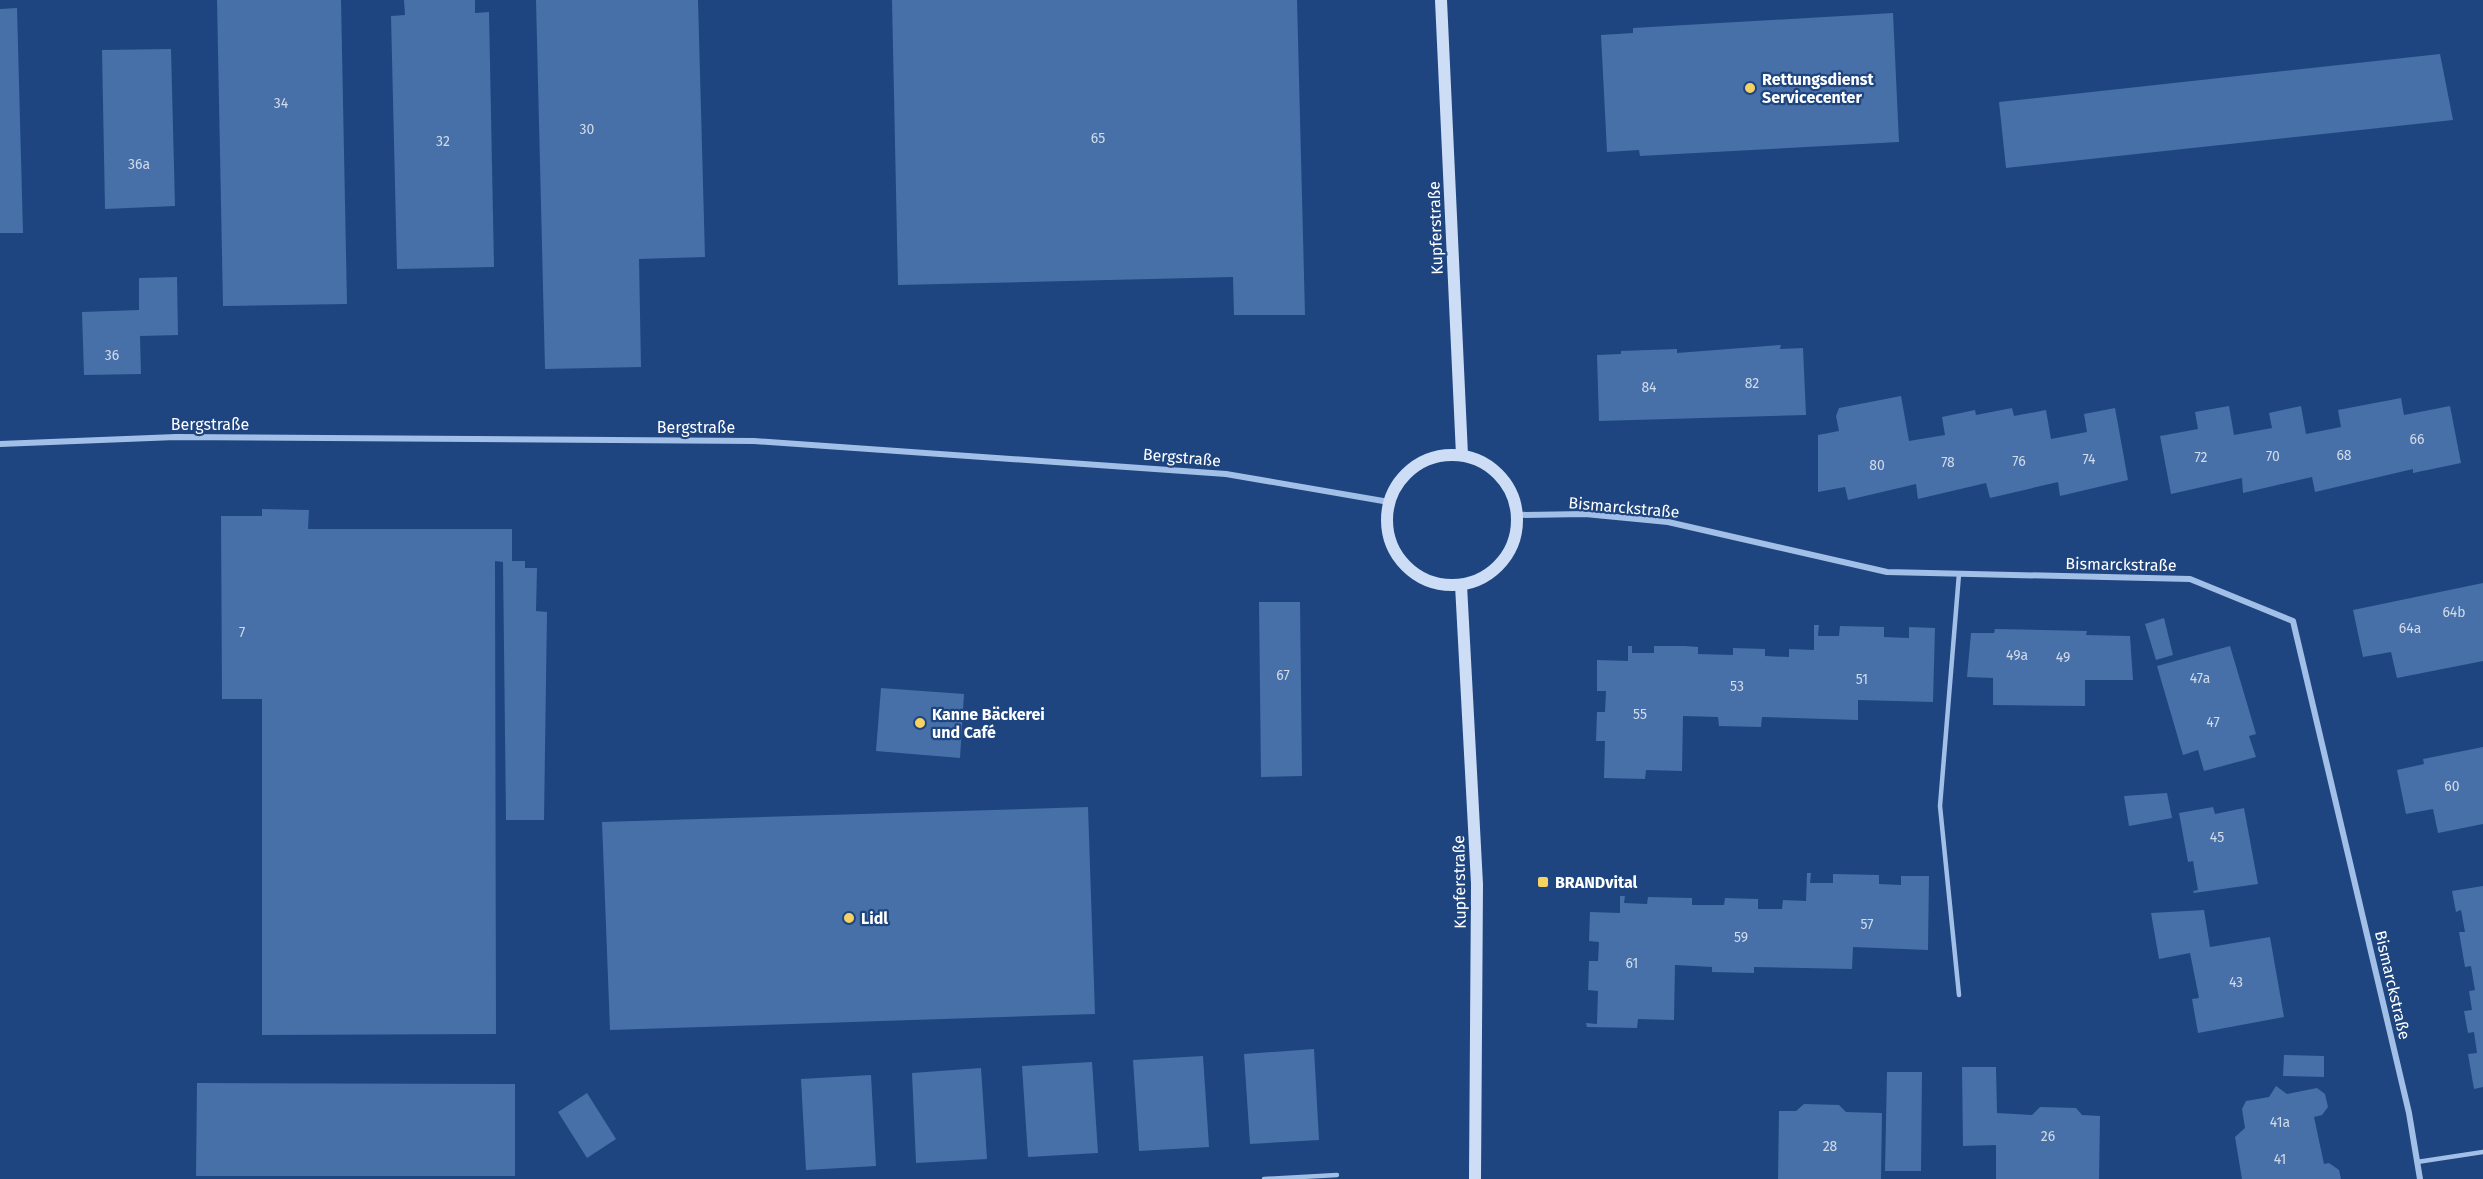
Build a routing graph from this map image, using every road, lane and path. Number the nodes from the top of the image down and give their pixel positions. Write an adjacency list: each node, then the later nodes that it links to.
1 (1441, 0): 3 (street, Kupferstraße)
2 (0, 444): 4 (street, Bergstraße)
3 (1462, 455): 4 (street); 5 (street)
4 (1389, 502): 7 (street)
5 (1517, 515): 6 (street, Bismarckstraße); 7 (street)
6 (1959, 574): 8 (lane); 10 (street, Bismarckstraße)
7 (1461, 585): 13 (street, Kupferstraße)
8 (1959, 995)
9 (2483, 1152): 10 (lane)
10 (2417, 1162): 14 (street, Bismarckstraße)
11 (1337, 1175): 12 (lane)
12 (1264, 1179)
13 (1475, 1179)
14 (2420, 1179)

